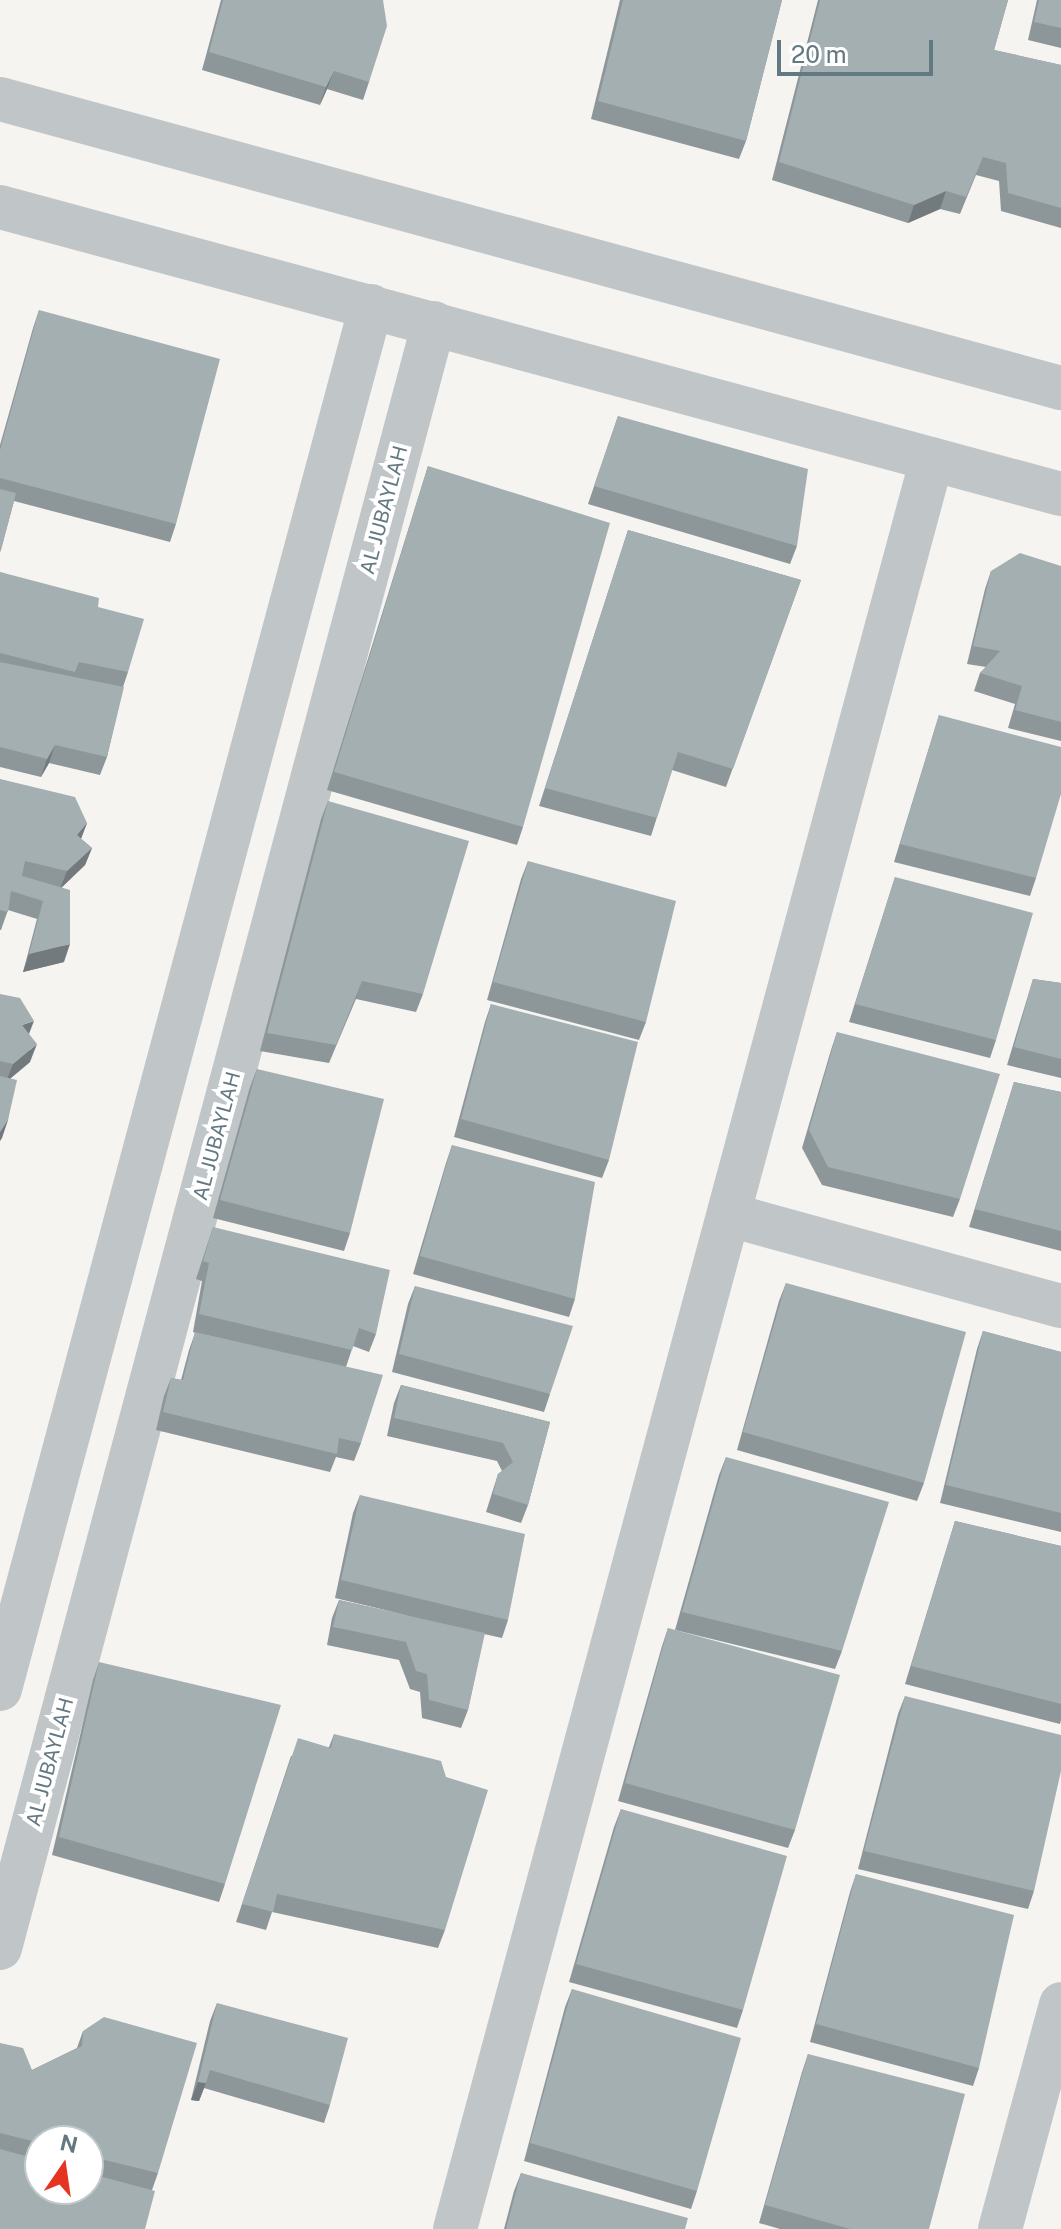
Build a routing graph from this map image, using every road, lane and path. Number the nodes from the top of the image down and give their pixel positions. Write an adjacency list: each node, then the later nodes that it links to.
1 (0, 99): 5 (street)
2 (0, 207): 3 (street)
3 (371, 306): 4 (street); 10 (street)
4 (434, 323): 6 (street); 11 (street, AL JUBAYLAH)
5 (1061, 388)
6 (932, 459): 7 (street); 8 (street)
7 (1061, 494)
8 (730, 1215): 9 (street); 13 (street)
9 (1061, 1306)
10 (0, 1689)
11 (0, 1948)
12 (1061, 2004): 14 (street)
13 (455, 2229)
14 (1000, 2229)

